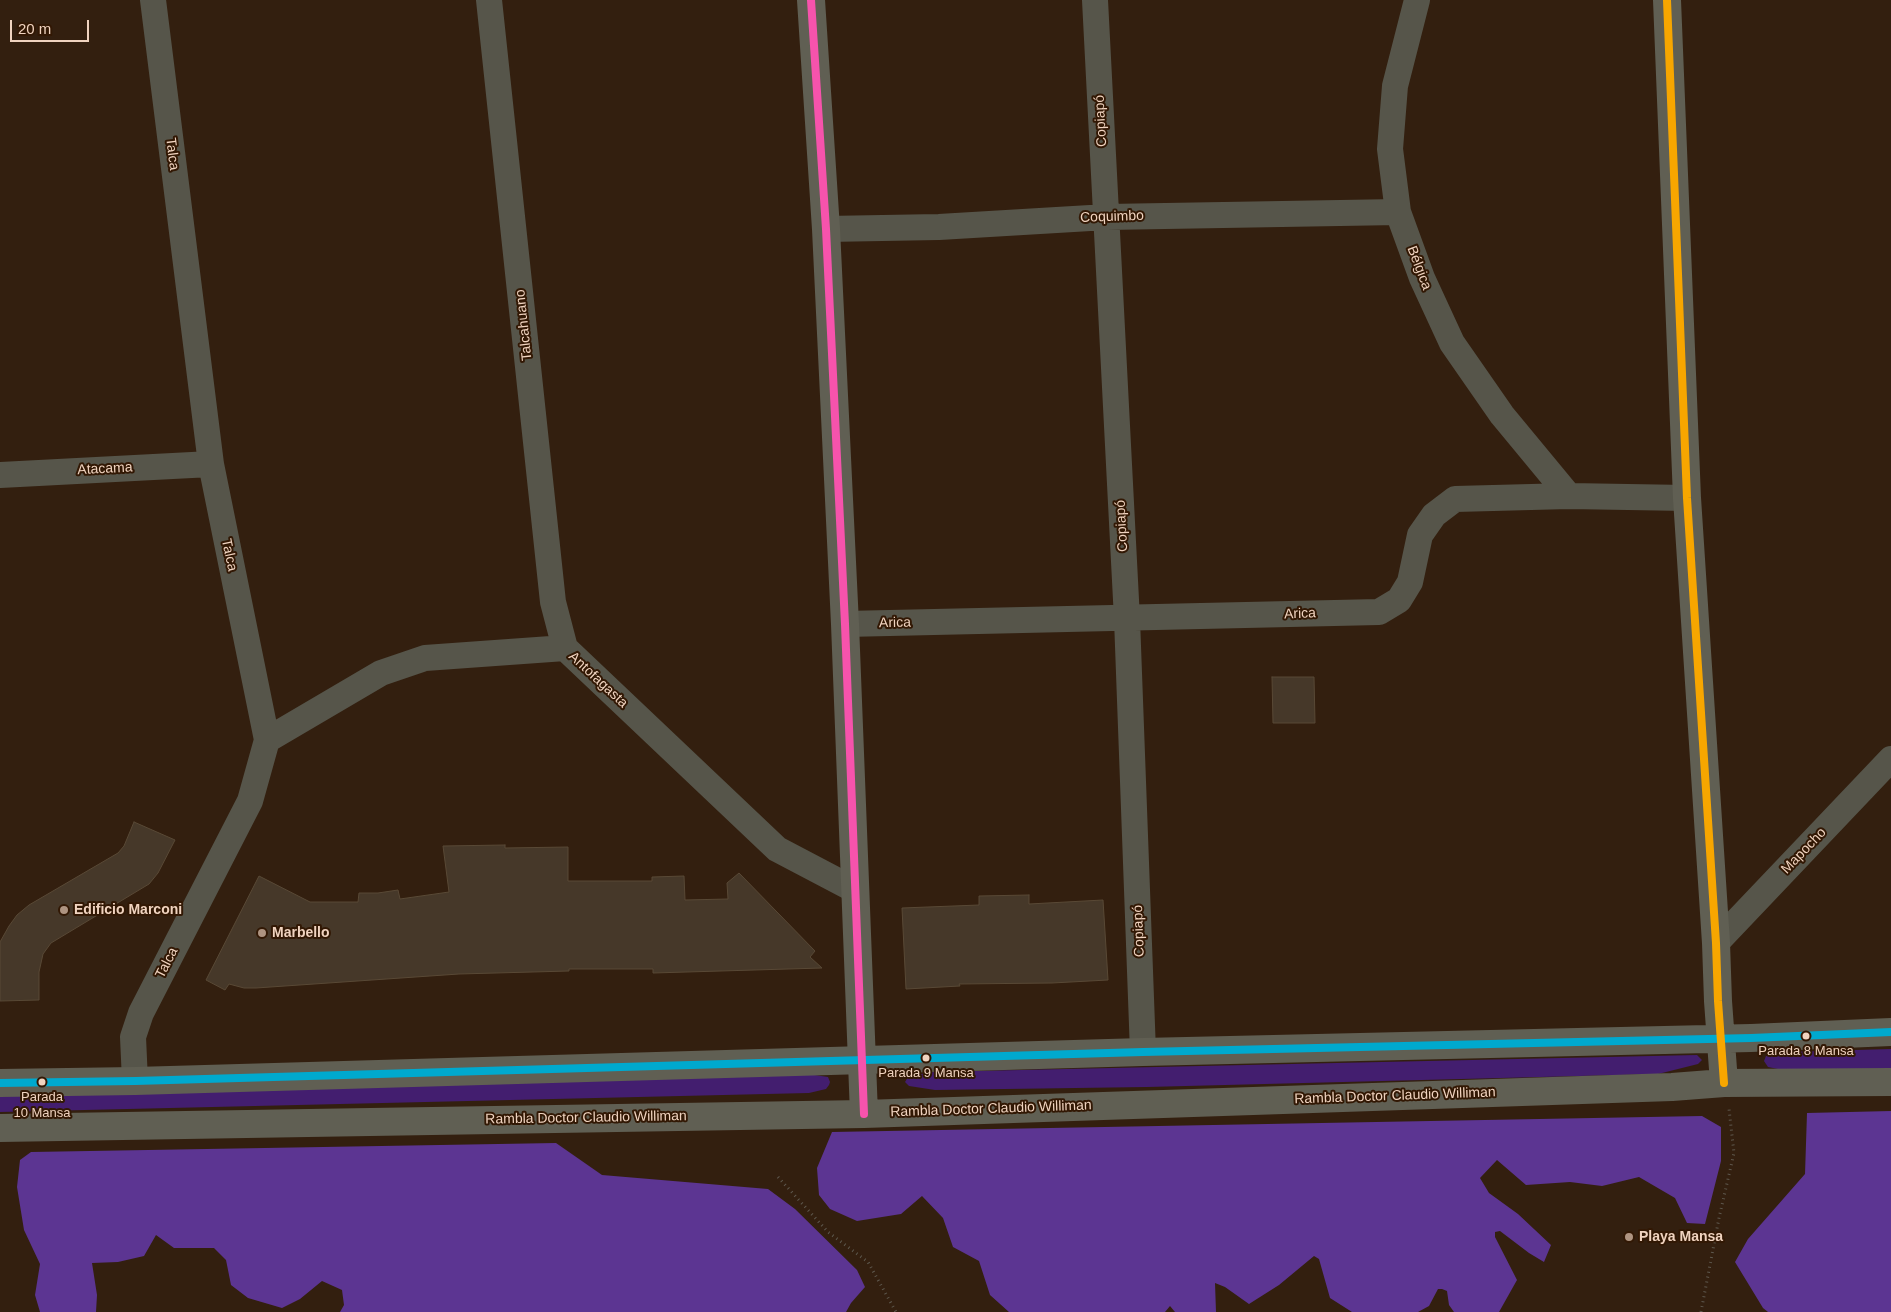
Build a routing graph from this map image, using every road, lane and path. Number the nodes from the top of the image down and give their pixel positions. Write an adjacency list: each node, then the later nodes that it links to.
1 (153, 0): 10 (street, Talca)
2 (489, 0): 16 (street, Talcahuano)
3 (811, 0): 9 (main road)
4 (1095, 0): 8 (street, Copiapó)
5 (1417, 0): 7 (street, Bélgica)
6 (1667, 0): 13 (main road)
7 (1398, 212): 8 (street, Coquimbo); 12 (street, Bélgica)
8 (1107, 217): 9 (street, Coquimbo); 14 (street, Copiapó)
9 (826, 229): 15 (main road)
10 (211, 464): 11 (street, Atacama); 17 (street, Talca)
11 (0, 475)
12 (1569, 496): 13 (street, Arica); 14 (street, Arica)
13 (1687, 498): 20 (main road)
14 (1127, 619): 15 (street, Arica); 23 (street, Copiapó)
15 (845, 624): 19 (main road)
16 (565, 648): 17 (street, Antofagasta); 19 (street, Antofagasta)
17 (267, 740): 25 (street, Talca)
18 (1891, 759): 20 (street, Mapocho)
19 (855, 890): 24 (main road)
20 (1716, 943): 22 (main road)
21 (1891, 1032): 22 (main road)
22 (1720, 1038): 23 (main road); 28 (main road)
23 (1143, 1052): 24 (main road)
24 (862, 1060): 25 (main road); 29 (main road)
25 (135, 1081): 27 (main road)
26 (1891, 1082): 28 (main road, Rambla Doctor Claudio Williman)
27 (0, 1083)
28 (1724, 1083): 29 (main road, Rambla Doctor Claudio Williman); 33 (path)
29 (864, 1114): 30 (main road, Rambla Doctor Claudio Williman)
30 (0, 1128)
31 (778, 1177): 32 (path)
32 (896, 1312)
33 (1701, 1312)

